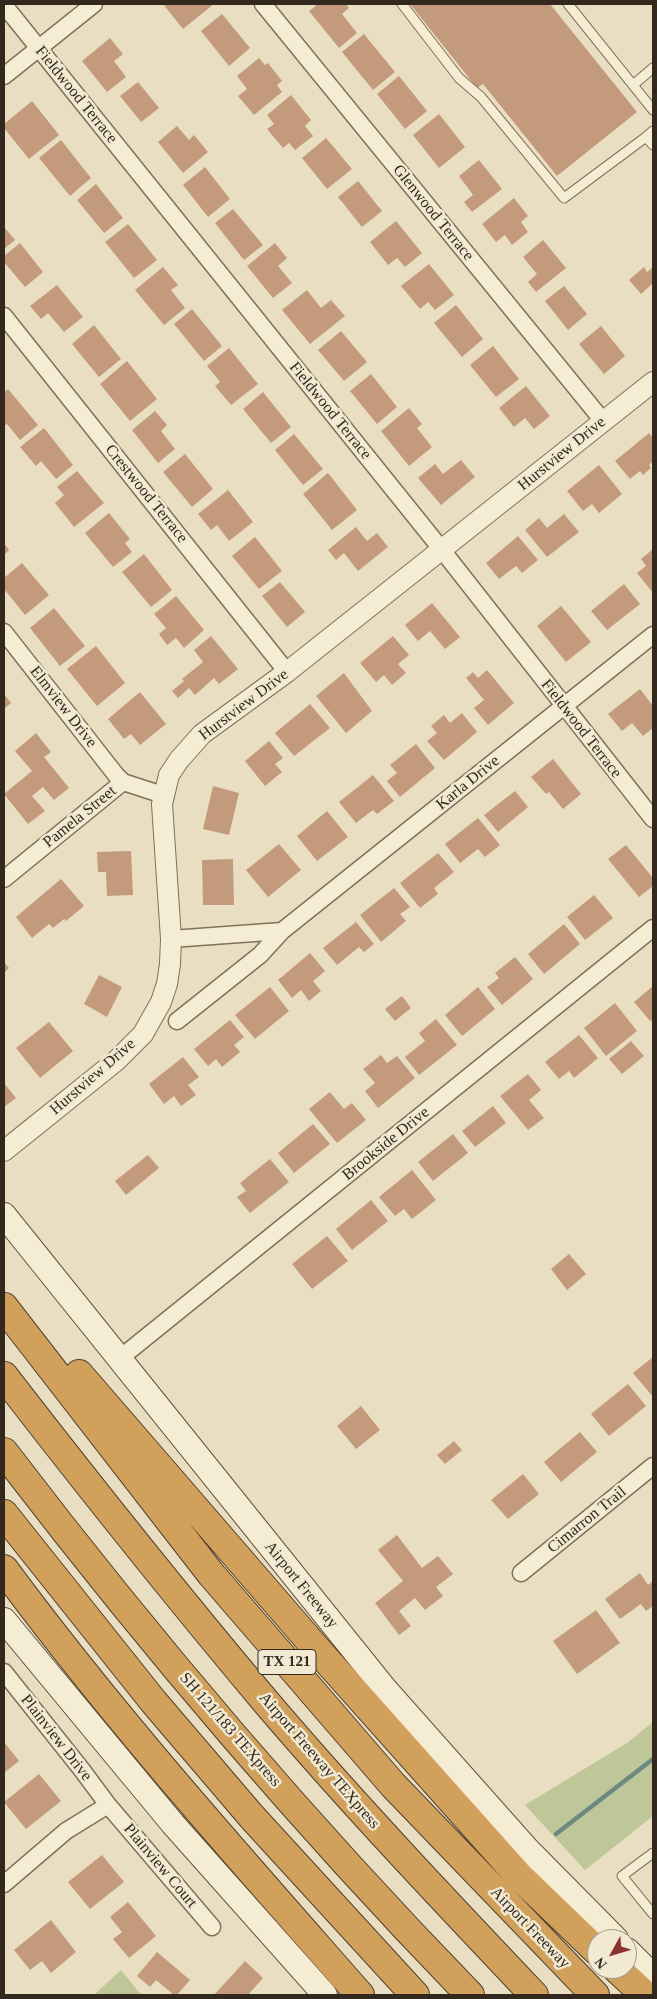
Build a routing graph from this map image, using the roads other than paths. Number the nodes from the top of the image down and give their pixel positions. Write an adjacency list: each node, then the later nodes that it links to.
1 (94, 4): 6 (street)
2 (263, 4): 15 (street, Glenwood Terrace)
3 (402, 4): 11 (lane)
4 (568, 4): 9 (lane)
5 (10, 7): 6 (street, Fieldwood Terrace)
6 (38, 48): 8 (street); 16 (street, Fieldwood Terrace)
7 (653, 68): 9 (lane)
8 (4, 76)
9 (633, 84): 10 (lane)
10 (653, 110)
11 (650, 134): 12 (lane)
12 (653, 145)
13 (4, 316): 19 (street, Crestwood Terrace)
14 (653, 382): 15 (street, Hurstview Drive)
15 (603, 421): 16 (street, Hurstview Drive)
16 (442, 550): 19 (street, Hurstview Drive); 20 (street, Fieldwood Terrace)
17 (4, 632): 21 (street, Elmview Drive)
18 (653, 635): 20 (street, Karla Drive)
19 (287, 672): 22 (street, Hurstview Drive)
20 (564, 707): 23 (street, Fieldwood Terrace); 26 (street, Karla Drive)
21 (123, 782): 22 (street, Pamela Street); 24 (street, Pamela Street)
22 (163, 795): 27 (street, Hurstview Drive)
23 (653, 819)
24 (4, 879)
25 (653, 928): 33 (street, Brookside Drive)
26 (282, 931): 27 (street); 28 (street, Karla Drive)
27 (170, 939): 29 (street, Hurstview Drive)
28 (176, 1021)
29 (4, 1151)
30 (4, 1215): 33 (main road, Airport Freeway)
31 (4, 1287): 48 (highway)
32 (4, 1308): 57 (highway, Airport Freeway / TX 121)
33 (119, 1359): 47 (main road, Airport Freeway)
34 (4, 1376): 56 (highway, Airport Freeway TEXpress)
35 (4, 1452): 55 (highway, SH 121/183 TEXpress)
36 (653, 1466): 39 (street, Cimarron Trail)
37 (4, 1514): 54 (highway)
38 (4, 1568): 53 (highway)
39 (521, 1573)
40 (4, 1620): 52 (main road)
41 (4, 1672): 42 (street, Plainview Drive)
42 (108, 1805): 44 (street); 46 (street, Plainview Court)
43 (653, 1853): 45 (lane)
44 (4, 1884)
45 (653, 1914)
46 (212, 1927)
47 (606, 1929)
48 (587, 1941)
49 (637, 1960): 50 (main road)
50 (653, 1976)
51 (628, 1979): 58 (highway)
52 (325, 1995)
53 (360, 1995)
54 (415, 1995)
55 (470, 1995)
56 (534, 1995)
57 (595, 1995)
58 (646, 1995)

